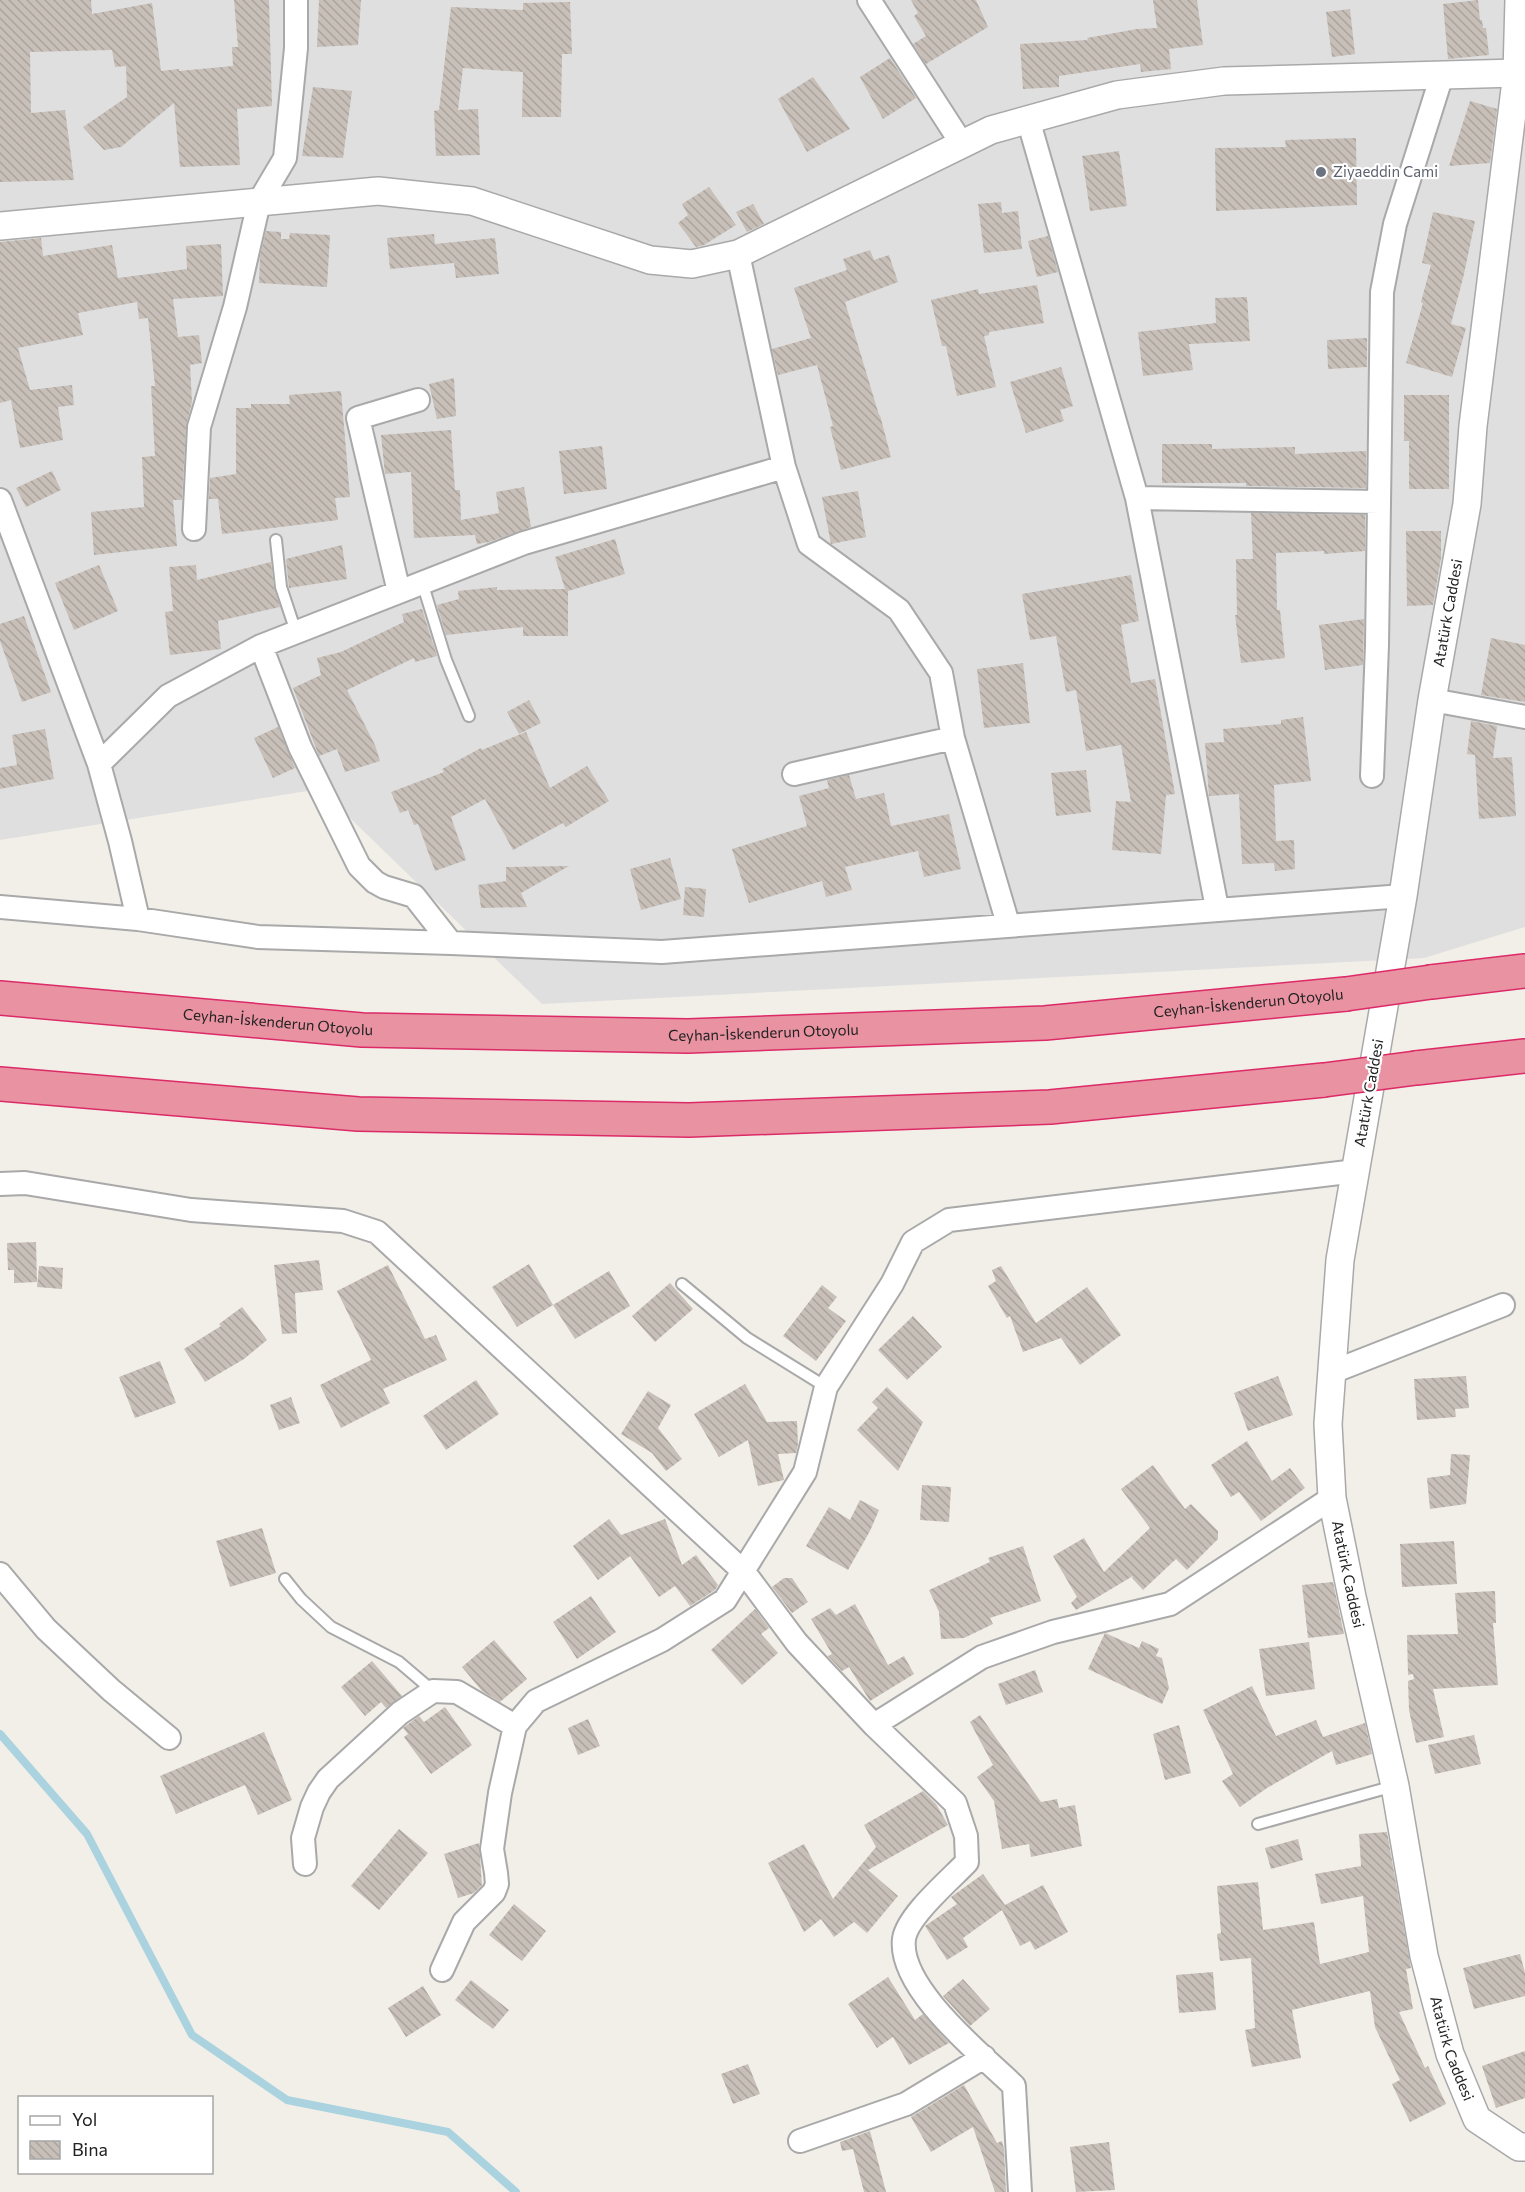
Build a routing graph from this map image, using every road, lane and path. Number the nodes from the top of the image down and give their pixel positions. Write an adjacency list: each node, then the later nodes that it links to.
1 (296, 0): 8 (street)
2 (869, 0): 7 (street)
3 (1519, 0): 4 (street, Atatürk Caddesi)
4 (1521, 73): 5 (street); 22 (street, Atatürk Caddesi)
5 (1442, 75): 6 (street); 15 (street)
6 (1028, 119): 7 (street); 13 (street)
7 (962, 144): 10 (street)
8 (259, 202): 9 (street); 10 (street); 16 (street)
9 (0, 226)
10 (738, 254): 12 (street)
11 (418, 400): 19 (street)
12 (784, 468): 18 (street); 25 (street)
13 (1137, 498): 15 (street); 31 (street)
14 (0, 500): 26 (street)
15 (1379, 502): 28 (street)
16 (194, 529)
17 (276, 540): 20 (lane)
18 (422, 582): 19 (street); 23 (lane)
19 (399, 592): 20 (street)
20 (296, 632): 21 (street)
21 (261, 646): 26 (street); 34 (street)
22 (1432, 700): 24 (street); 29 (street, Atatürk Caddesi)
23 (469, 716)
24 (1525, 717)
25 (953, 738): 27 (street); 33 (street)
26 (99, 764): 32 (street)
27 (794, 774)
28 (1372, 776)
29 (1403, 896): 31 (street); 39 (street, Atatürk Caddesi)
30 (0, 907): 32 (street)
31 (1217, 908): 33 (street)
32 (138, 919): 34 (street)
33 (1008, 924): 34 (street)
34 (451, 943)
35 (1525, 971): 36 (highway, Ceyhan-İskenderun Otoyolu, bridge)
36 (0, 998)
37 (1525, 1056): 38 (highway, bridge)
38 (0, 1084)
39 (1356, 1171): 43 (street, Atatürk Caddesi); 44 (street)
40 (0, 1184): 46 (street)
41 (682, 1284): 44 (lane)
42 (1503, 1305): 43 (street)
43 (1332, 1372): 45 (street, Atatürk Caddesi)
44 (826, 1387): 46 (street)
45 (1332, 1498): 51 (street); 53 (street, Atatürk Caddesi)
46 (744, 1572): 50 (street); 51 (street)
47 (0, 1574): 52 (street)
48 (285, 1579): 49 (lane)
49 (434, 1691): 50 (street); 55 (street)
50 (515, 1725): 56 (street)
51 (874, 1725): 57 (street)
52 (169, 1738)
53 (1395, 1786): 54 (lane); 59 (street, Atatürk Caddesi)
54 (1258, 1824)
55 (305, 1864)
56 (442, 1970)
57 (984, 2057): 58 (street); 60 (street)
58 (800, 2141)
59 (1525, 2147)
60 (1020, 2192)

